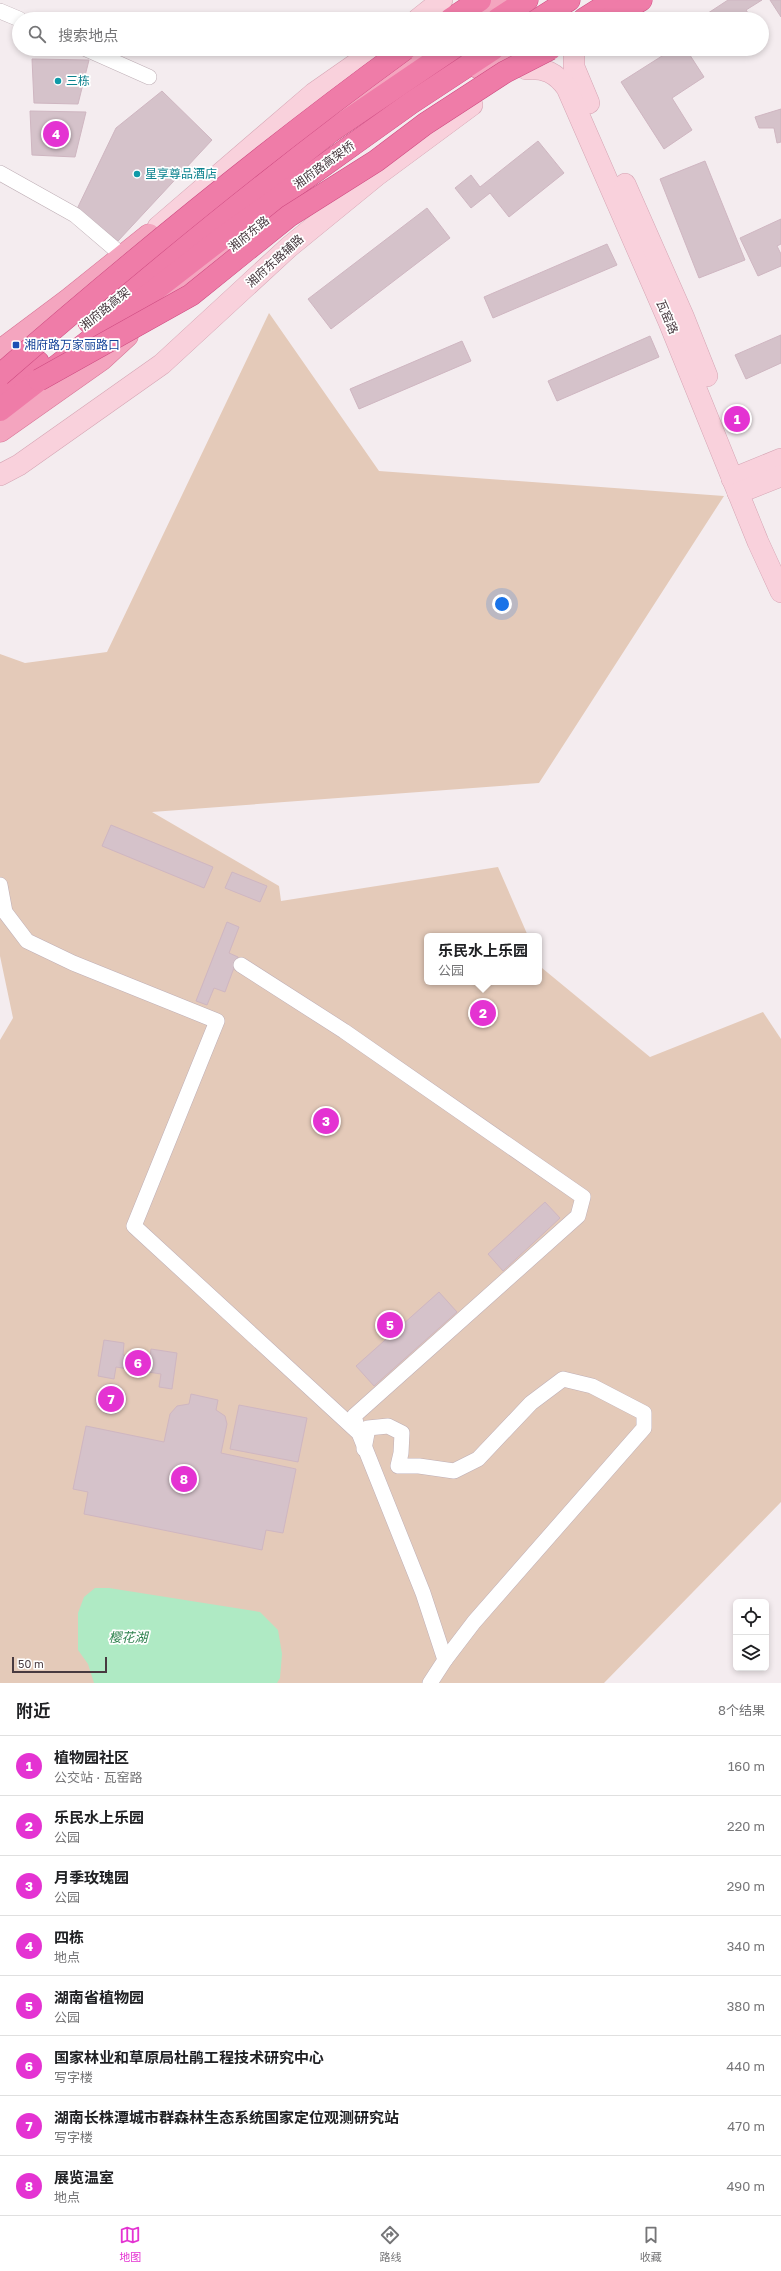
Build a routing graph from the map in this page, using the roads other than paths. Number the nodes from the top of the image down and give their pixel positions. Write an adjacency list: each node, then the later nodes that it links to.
1 (442, 0): 12 (main road)
2 (469, 0): 13 (highway)
3 (480, 0): 14 (highway)
4 (502, 0): 15 (main road)
5 (527, 0): 16 (highway)
6 (568, 0): 17 (highway)
7 (581, 0): 18 (main road)
8 (614, 0): 19 (highway)
9 (632, 0): 20 (main road)
10 (641, 0): 21 (highway)
11 (0, 11): 22 (street)
12 (427, 12)
13 (453, 12)
14 (462, 12)
15 (484, 12)
16 (509, 12)
17 (550, 12)
18 (563, 12)
19 (595, 12)
20 (612, 12)
21 (620, 12)
22 (12, 16)
23 (102, 56): 35 (street)
24 (367, 56): 37 (main road)
25 (396, 56): 41 (highway, bridge)
26 (417, 56): 37 (main road)
27 (442, 56): 39 (highway, 湘府路高架桥)
28 (482, 56): 39 (highway, 湘府路高架桥)
29 (497, 56): 45 (main road, 湘府东路)
30 (531, 56): 34 (highway, bridge)
31 (538, 56): 34 (highway, bridge)
32 (541, 56): 34 (main road, 湘府东路辅路)
33 (573, 56): 49 (main road, 瓦窑路)
34 (515, 70): 42 (highway, bridge); 47 (main road, 湘府东路辅路); 49 (main road, 瓦窑路)
35 (149, 77)
36 (0, 173): 38 (street)
37 (158, 228): 38 (main road)
38 (123, 256): 40 (main road)
39 (156, 279): 42 (highway, 湘府路高架, bridge); 43 (highway, 湘府路高架)
40 (0, 351)
41 (0, 375)
42 (39, 380): 44 (highway, 湘府路高架)
43 (0, 389)
44 (0, 410)
45 (0, 431)
46 (781, 459): 49 (main road)
47 (0, 475)
48 (781, 476): 49 (main road)
49 (741, 484): 50 (main road, 瓦窑路); 51 (main road, 瓦窑路)
50 (781, 563)
51 (781, 592)
52 (0, 885): 54 (street)
53 (241, 966): 54 (street)
54 (359, 1433): 55 (street)
55 (364, 1450): 56 (street); 56 (street)
56 (445, 1660): 57 (street)
57 (430, 1683)

